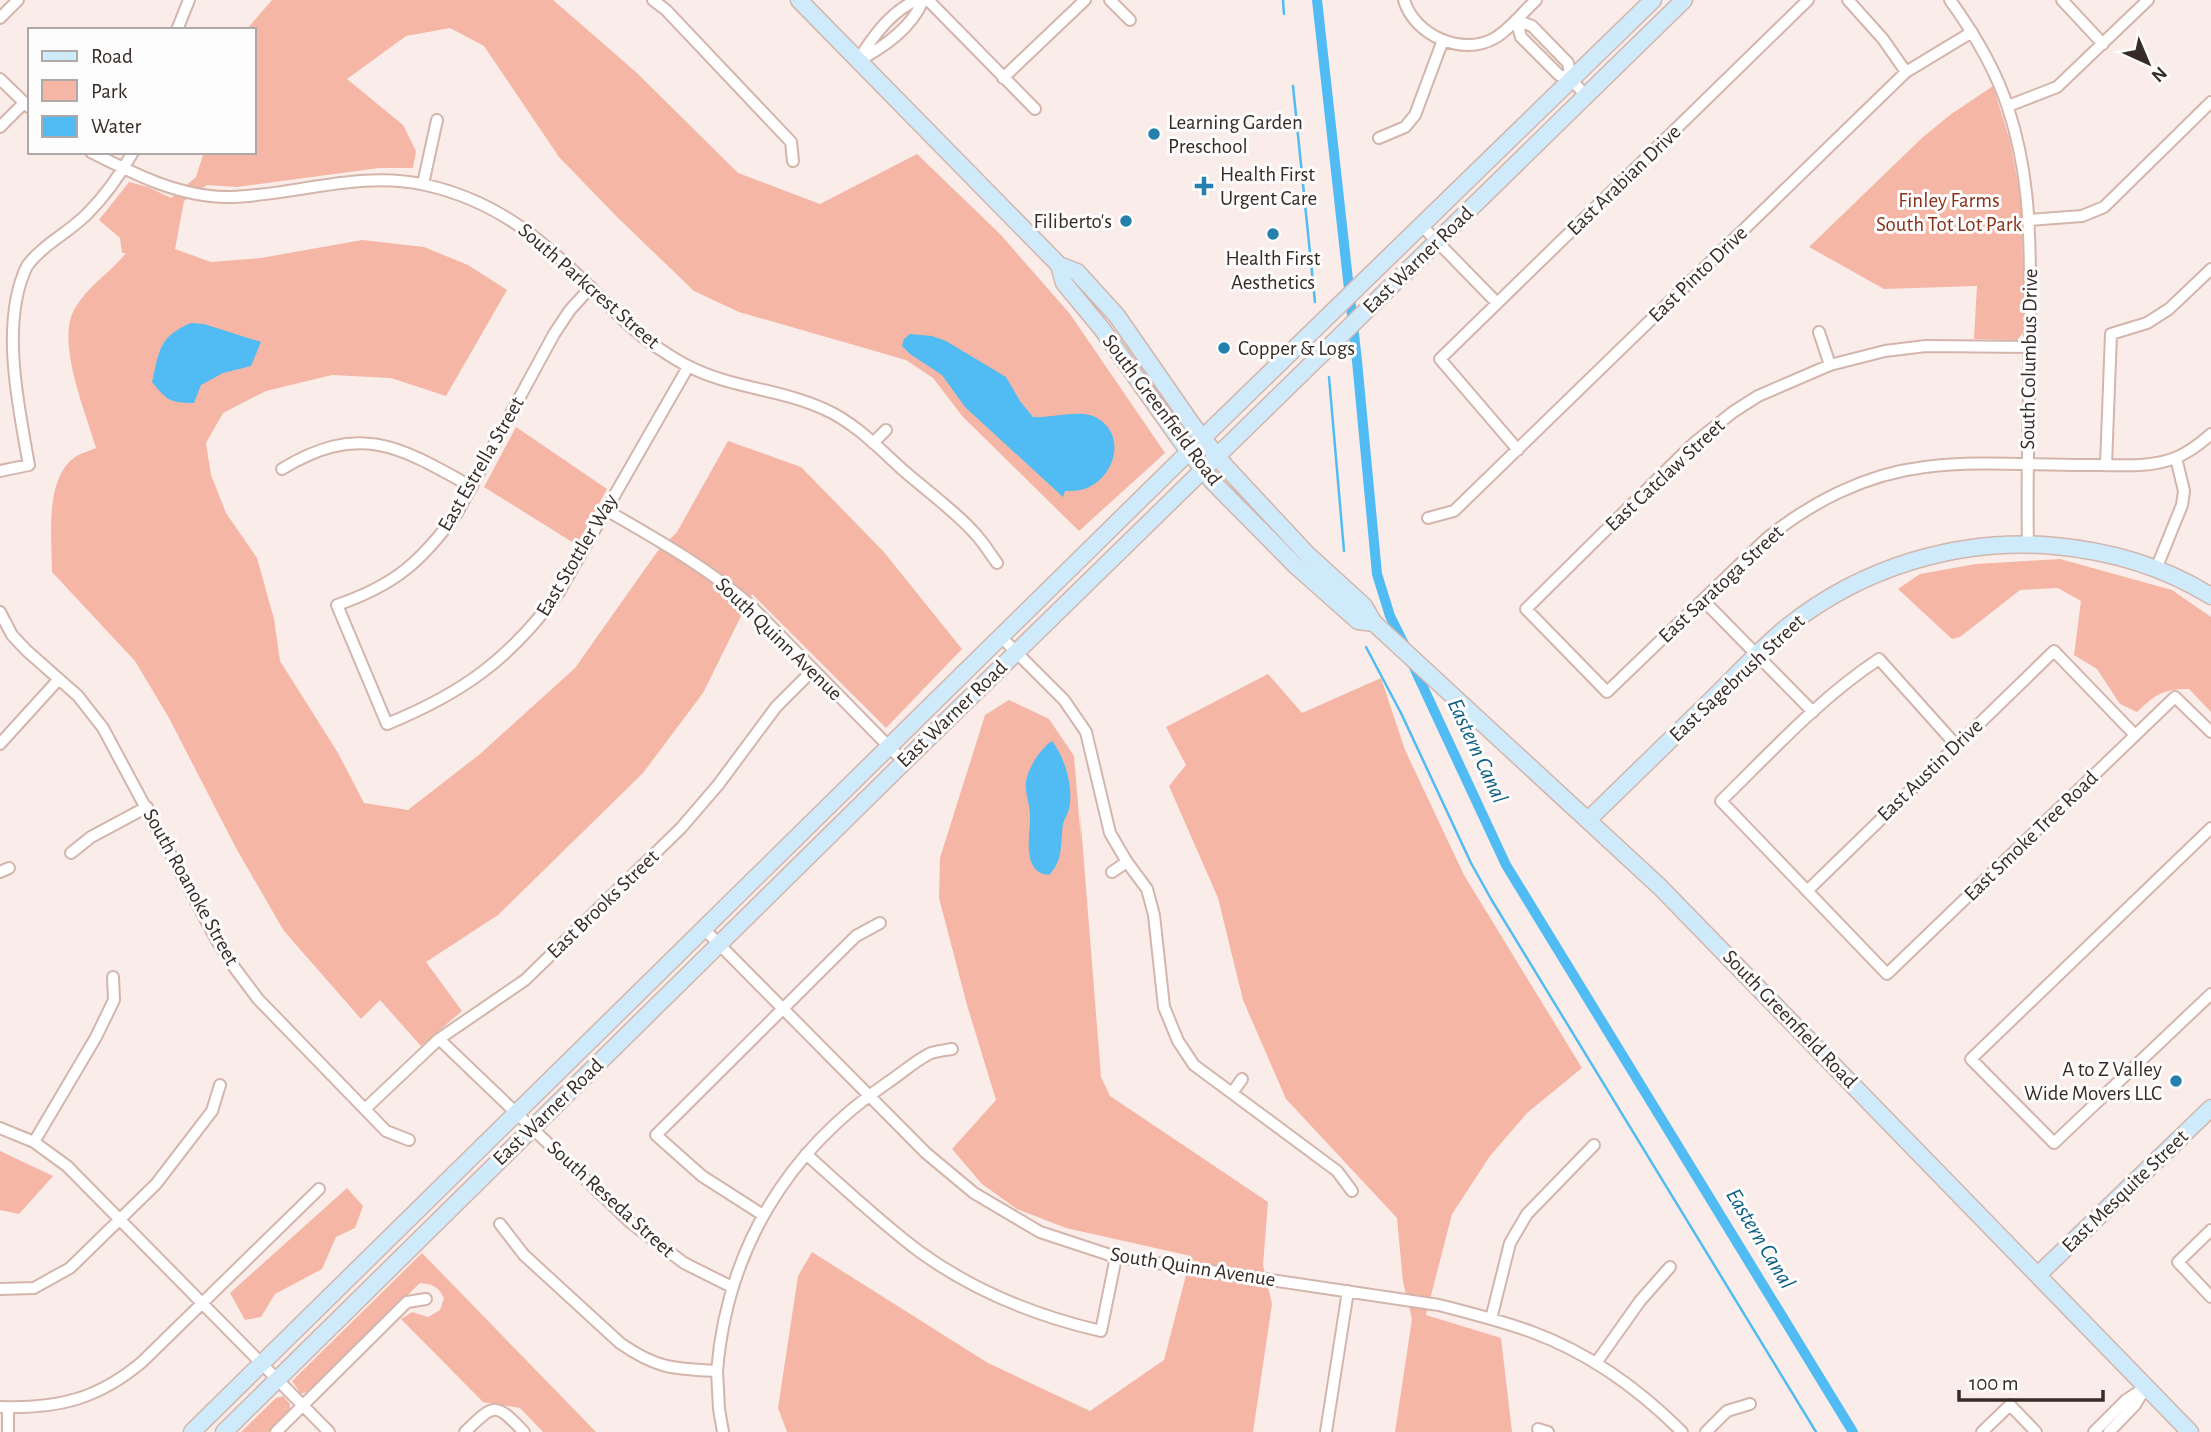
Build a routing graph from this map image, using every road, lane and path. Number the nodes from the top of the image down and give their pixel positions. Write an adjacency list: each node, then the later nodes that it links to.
1 (18, 0): 18 (street)
2 (189, 0): 21 (street)
3 (653, 0): 40 (street)
4 (799, 0): 25 (main road, South Greenfield Road)
5 (917, 0): 25 (street)
6 (925, 0): 25 (street); 27 (street)
7 (1085, 0): 27 (street)
8 (1110, 0): 19 (street)
9 (1404, 0): 23 (street)
10 (1536, 0): 20 (street)
11 (1653, 0): 29 (main road, East Warner Road)
12 (1684, 0): 30 (main road, East Warner Road)
13 (1808, 0): 49 (street, East Arabian Drive)
14 (1848, 0): 26 (street)
15 (1951, 0): 22 (street, South Columbus Drive)
16 (2062, 0): 24 (street)
17 (2148, 0): 24 (street)
18 (0, 18)
19 (1130, 20)
20 (1516, 20): 23 (street); 29 (street)
21 (178, 28)
22 (1972, 32): 26 (street, East Pinto Drive); 33 (street, South Columbus Drive)
23 (1443, 40): 37 (street)
24 (2104, 44): 33 (street)
25 (858, 61): 46 (main road, South Greenfield Road)
26 (1906, 72): 58 (street, East Pinto Drive)
27 (1003, 78): 34 (street)
28 (0, 79): 32 (street)
29 (1571, 79): 30 (street); 44 (main road, East Warner Road)
30 (1586, 96): 45 (main road, East Warner Road)
31 (2211, 102): 43 (street)
32 (27, 105): 36 (street)
33 (2008, 106): 43 (street, South Columbus Drive)
34 (1035, 109)
35 (437, 120): 42 (street)
36 (0, 127)
37 (1380, 138)
38 (95, 154): 41 (street, South Parkcrest Street)
39 (132, 154): 41 (street)
40 (793, 161)
41 (123, 168): 42 (street, South Parkcrest Street); 66 (street)
42 (423, 184): 48 (street, South Parkcrest Street)
43 (2030, 220): 51 (street, South Columbus Drive)
44 (1421, 226): 45 (street); 56 (main road, East Warner Road)
45 (1437, 242): 49 (street); 60 (main road, East Warner Road)
46 (1059, 265): 56 (main road, South Greenfield Road); 59 (main road, South Greenfield Road)
47 (2211, 269): 62 (street)
48 (591, 287): 53 (street, South Parkcrest Street); 67 (street, East Estrella Street)
49 (1497, 303): 58 (street, East Arabian Drive)
50 (1819, 332): 52 (street)
51 (2031, 346): 52 (street, East Catclaw Street); 63 (street, South Columbus Drive)
52 (1830, 365): 82 (street, East Catclaw Street)
53 (688, 367): 57 (street, South Parkcrest Street); 68 (street, East Stottler Way)
54 (886, 430): 57 (street)
55 (2211, 434): 61 (street, East Saratoga Street)
56 (1203, 438): 59 (main road, East Warner Road); 60 (main road, South Greenfield Road)
57 (873, 443): 71 (street, South Parkcrest Street)
58 (1518, 450): 69 (street, East Pinto Drive)
59 (1189, 452): 65 (main road, South Greenfield Road); 77 (main road, East Warner Road)
60 (1217, 456): 65 (main road, East Warner Road); 76 (main road, South Greenfield Road)
61 (2176, 458): 62 (street, East Saratoga Street); 72 (street)
62 (2106, 465): 63 (street, East Saratoga Street)
63 (2028, 466): 70 (street, South Columbus Drive); 74 (street, East Saratoga Street)
64 (282, 469): 67 (street)
65 (1203, 470): 76 (main road, South Greenfield Road); 78 (main road, East Warner Road)
66 (0, 471)
67 (472, 487): 84 (street, East Estrella Street)
68 (606, 510): 80 (street, South Quinn Avenue); 84 (street, East Stottler Way)
69 (1428, 518)
70 (2028, 544): 72 (main road); 79 (main road, East Sagebrush Street)
71 (997, 563)
72 (2156, 569): 73 (main road)
73 (2211, 596)
74 (1703, 600): 79 (street); 82 (street, East Saratoga Street)
75 (0, 612): 81 (street, South Roanoke Street)
76 (1374, 623): 92 (main road, South Greenfield Road)
77 (1001, 637): 78 (street); 89 (main road, East Warner Road)
78 (1016, 653): 90 (main road, East Warner Road); 95 (street)
79 (1757, 655): 83 (street); 92 (main road, East Sagebrush Street)
80 (813, 670): 89 (street, South Quinn Avenue); 104 (street, East Brooks Street)
81 (59, 680): 87 (street); 91 (street, South Roanoke Street)
82 (1607, 692)
83 (1813, 712): 88 (street); 97 (street)
84 (387, 724)
85 (2211, 732): 86 (street, East Smoke Tree Road)
86 (2135, 735): 88 (street, East Austin Drive); 97 (street, East Smoke Tree Road)
87 (0, 744)
88 (1956, 744): 97 (street, East Austin Drive)
89 (888, 747): 90 (street, South Quinn Avenue); 99 (main road, East Warner Road)
90 (904, 762): 100 (main road, East Warner Road)
91 (147, 807): 94 (street); 111 (street, South Roanoke Street)
92 (1588, 820): 127 (main road, South Greenfield Road)
93 (2211, 828): 102 (street)
94 (71, 853)
95 (1127, 862): 96 (street); 108 (street)
96 (1112, 872)
97 (1807, 891)
98 (880, 923): 103 (street)
99 (704, 929): 100 (street, South Quinn Avenue); 112 (main road, East Warner Road)
100 (719, 944): 103 (street, South Quinn Avenue); 114 (main road, East Warner Road)
101 (113, 977): 116 (street)
102 (2209, 1001)
103 (784, 1007): 109 (street, South Quinn Avenue); 121 (street)
104 (439, 1040): 111 (street, East Brooks Street); 112 (street, South Reseda Street)
105 (952, 1049): 109 (street)
106 (1242, 1079): 108 (street)
107 (220, 1085): 122 (street)
108 (1232, 1093): 120 (street)
109 (869, 1095): 118 (street); 125 (street, South Quinn Avenue)
110 (2211, 1108): 127 (main road, East Mesquite Street)
111 (365, 1109): 115 (street, South Roanoke Street)
112 (516, 1114): 114 (street, South Reseda Street); 137 (main road, East Warner Road)
113 (0, 1128): 116 (street)
114 (532, 1129): 128 (street, South Reseda Street); 137 (main road, East Warner Road)
115 (409, 1140)
116 (34, 1142): 122 (street)
117 (1594, 1144): 134 (street)
118 (806, 1154): 121 (street); 125 (street)
119 (319, 1189): 133 (street)
120 (1352, 1191)
121 (763, 1215): 128 (street)
122 (118, 1219): 129 (street); 133 (street)
123 (500, 1224): 136 (street)
124 (2211, 1230): 131 (street)
125 (1116, 1257): 130 (street, South Quinn Avenue)
126 (1670, 1267): 135 (street)
127 (2038, 1275): 138 (main road, South Greenfield Road)
128 (732, 1287): 136 (street)
129 (0, 1289)
130 (1348, 1291): 134 (street, South Quinn Avenue); 151 (street)
131 (2211, 1297)
132 (426, 1299): 140 (street)
133 (201, 1303): 137 (street); 141 (street)
134 (1491, 1319): 135 (street, South Quinn Avenue)
135 (1596, 1363): 152 (street, South Quinn Avenue)
136 (718, 1371): 150 (street)
137 (269, 1372): 140 (street); 144 (main road, East Warner Road); 145 (main road, East Warner Road)
138 (2146, 1387): 142 (street); 157 (main road, South Greenfield Road)
139 (1750, 1404): 153 (street)
140 (303, 1405): 146 (street); 147 (street)
141 (4, 1407): 143 (street)
142 (2111, 1424): 156 (street)
143 (8, 1432)
144 (192, 1432)
145 (223, 1432)
146 (276, 1432)
147 (329, 1432)
148 (465, 1432): 149 (street)
149 (524, 1432)
150 (723, 1432)
151 (1326, 1432)
152 (1682, 1432)
153 (1706, 1432)
154 (1982, 1432): 155 (street)
155 (2036, 1432)
156 (2094, 1432)
157 (2190, 1432)

